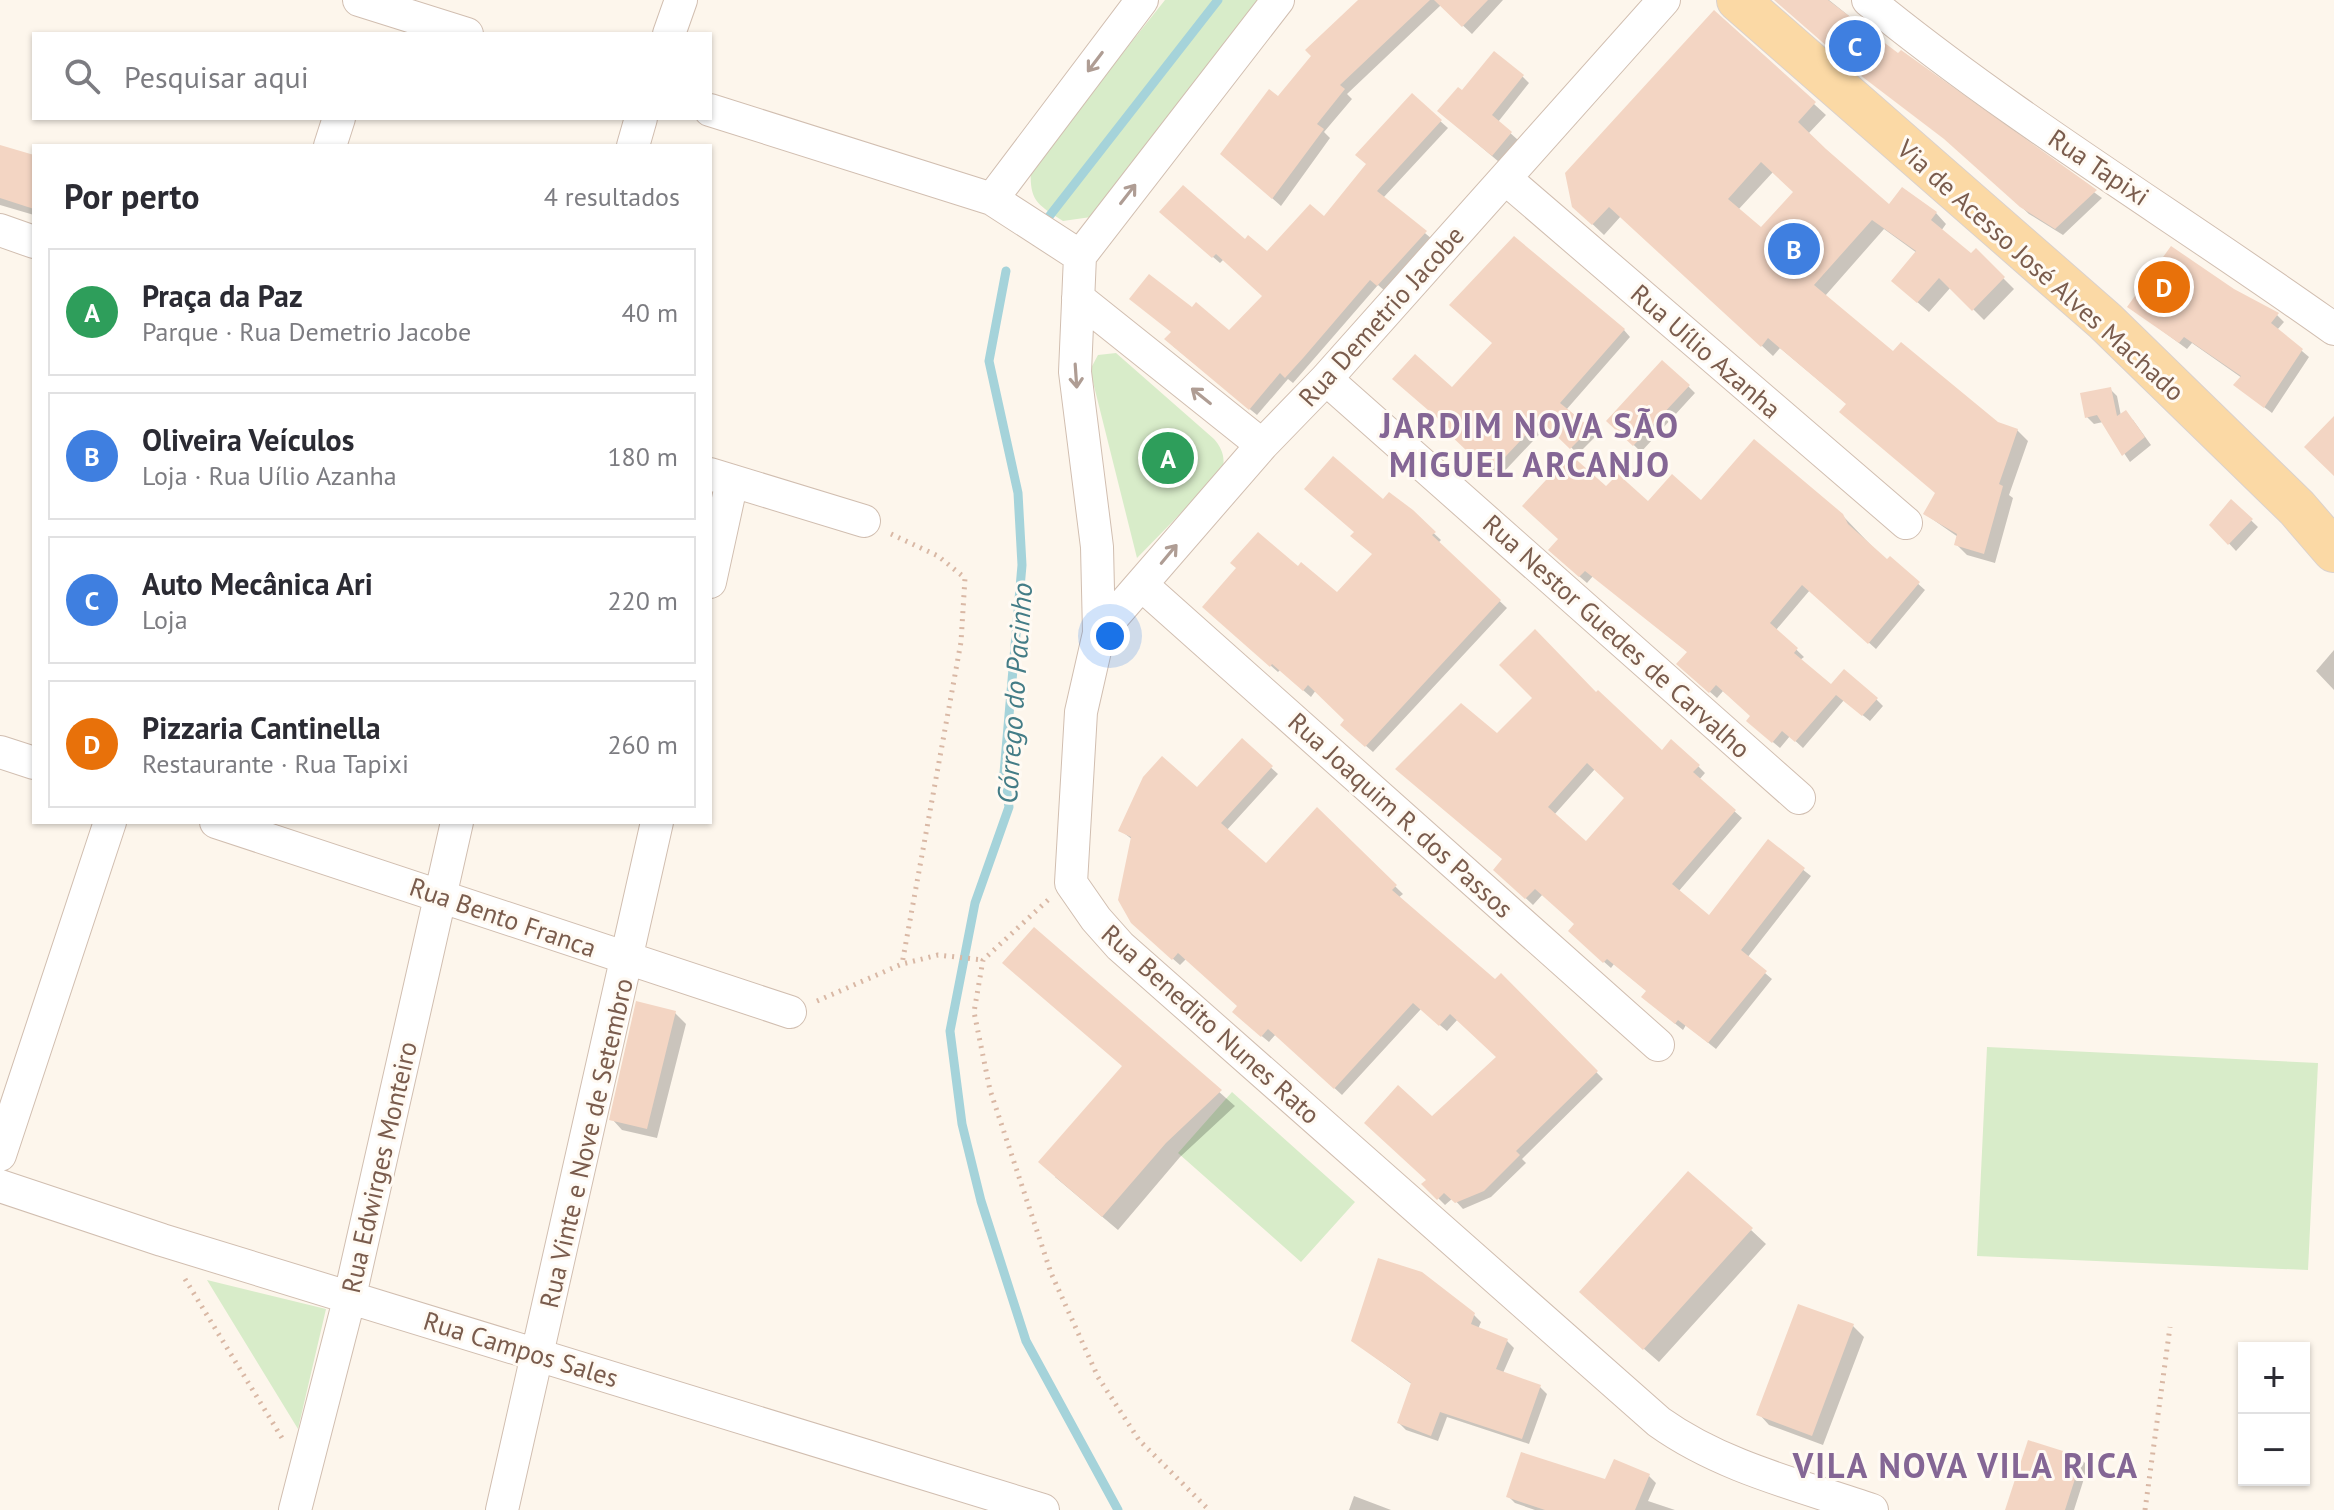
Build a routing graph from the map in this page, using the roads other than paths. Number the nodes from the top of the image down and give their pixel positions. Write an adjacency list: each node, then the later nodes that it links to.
1 (681, 0): 9 (street)
2 (1142, 0): 16 (street, one-way to 16)
3 (1278, 0): 19 (street, one-way to 3)
4 (1664, 0): 15 (street, Rua Demetrio Jacobe)
5 (1738, 0): 27 (main road, Via de Acesso José Alves Machado)
6 (1868, 0): 21 (street, Rua Tapixi)
7 (370, 10): 8 (street)
8 (459, 32)
9 (670, 32)
10 (712, 111): 16 (street)
11 (338, 120): 13 (street)
12 (640, 120): 14 (street)
13 (331, 144)
14 (634, 144)
15 (1506, 179): 22 (street, Rua Demetrio Jacobe); 26 (street, Rua Uílio Azanha)
16 (992, 199): 19 (street)
17 (0, 230): 18 (street)
18 (32, 241)
19 (1067, 248): 20 (street)
20 (1078, 298): 23 (street, one-way to 20); 30 (street, one-way to 30)
21 (2334, 329)
22 (1326, 379): 23 (street, Rua Demetrio Jacobe); 33 (street, Rua Nestor Guedes de Carvalho)
23 (1262, 445): 29 (street, Rua Demetrio Jacobe, one-way to 23)
24 (721, 478): 25 (street); 28 (street)
25 (864, 521)
26 (1906, 523)
27 (2334, 551)
28 (712, 563)
29 (1143, 586): 30 (street, Rua Demetrio Jacobe); 41 (street, Rua Joaquim R. dos Passos)
30 (1099, 633): 50 (street, Rua Benedito Nunes Rato)
31 (0, 752): 32 (street)
32 (32, 762)
33 (1799, 798)
34 (109, 824): 42 (street)
35 (222, 824): 38 (street, Rua Bento Franca)
36 (457, 824): 38 (street, Rua Edwirges Monteiro)
37 (657, 824): 39 (street, Rua Vinte e Nove de Setembro)
38 (440, 895): 39 (street, Rua Bento Franca); 44 (street, Rua Edwirges Monteiro)
39 (627, 959): 40 (street, Rua Bento Franca); 45 (street, Rua Vinte e Nove de Setembro)
40 (790, 1012)
41 (1658, 1045)
42 (0, 1155)
43 (0, 1186): 44 (street, Rua Campos Sales)
44 (350, 1296): 45 (street, Rua Campos Sales); 47 (street, Rua Edwirges Monteiro)
45 (538, 1355): 46 (street, Rua Campos Sales); 48 (street, Rua Vinte e Nove de Setembro)
46 (956, 1497): 49 (street, Rua Campos Sales)
47 (295, 1510)
48 (502, 1510)
49 (1043, 1510)
50 (1872, 1510)

